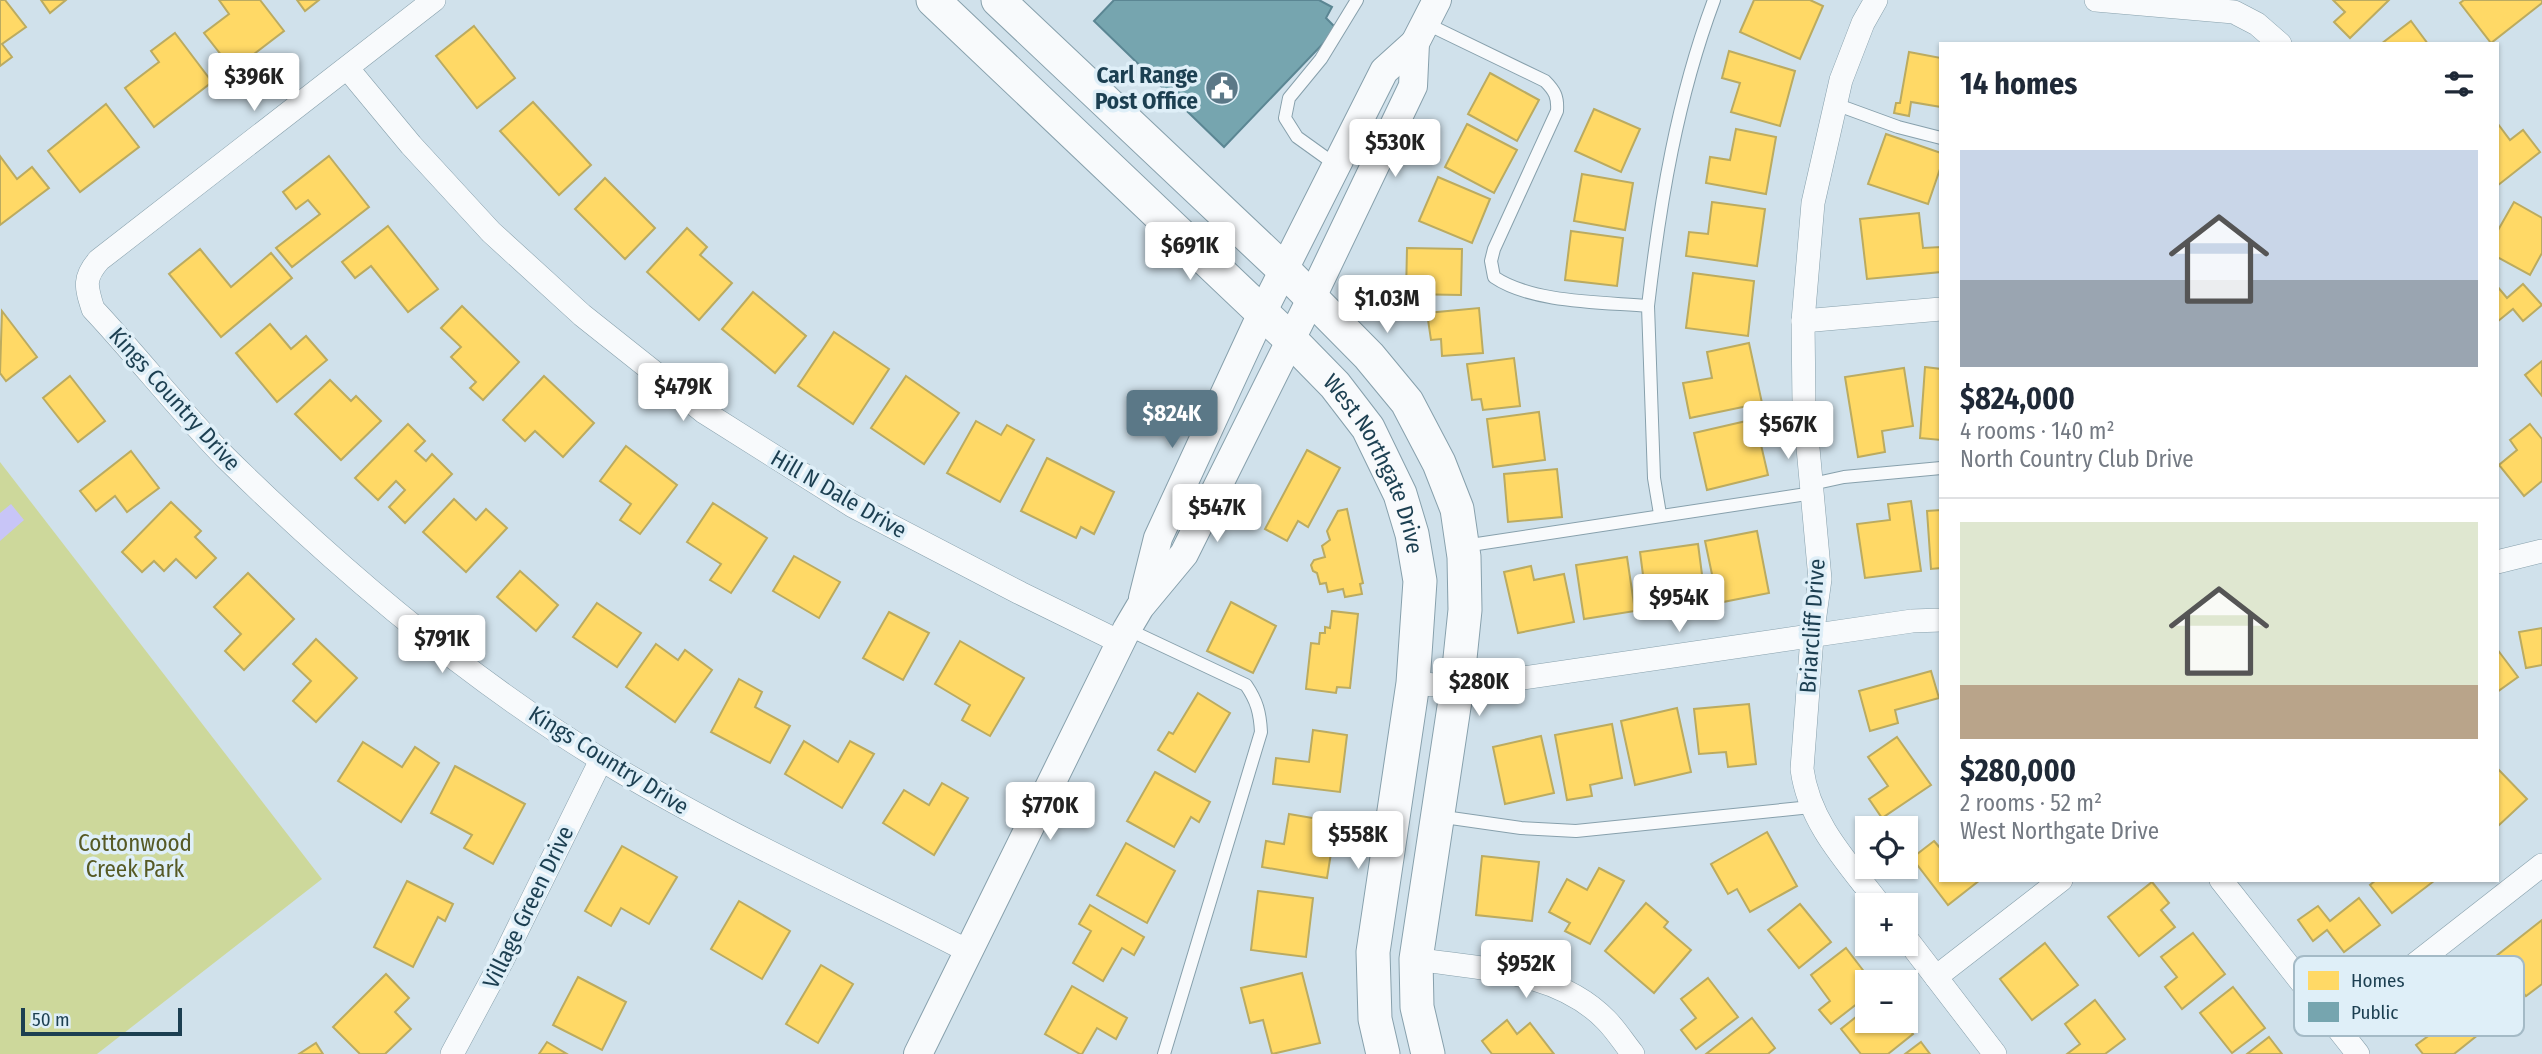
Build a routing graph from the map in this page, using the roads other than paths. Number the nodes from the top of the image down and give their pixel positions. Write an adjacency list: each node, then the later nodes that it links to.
1 (435, 0): 10 (street)
2 (933, 0): 18 (main road, West Northgate Drive)
3 (998, 0): 14 (main road)
4 (1357, 0): 13 (lane)
5 (1714, 0): 16 (lane)
6 (1876, 0): 11 (street, Briarcliff Drive)
7 (2096, 0): 9 (street)
8 (1426, 22): 13 (street); 15 (street); 16 (lane)
9 (2278, 42)
10 (348, 69): 28 (street, Hill N Dale Drive); 32 (street, Kings Country Drive)
11 (1835, 104): 12 (lane); 19 (street, Briarcliff Drive)
12 (1939, 137)
13 (1337, 165): 14 (street)
14 (1284, 270): 15 (main road); 18 (street)
15 (1312, 297): 20 (street); 24 (main road)
16 (1648, 306): 23 (lane)
17 (1939, 309): 19 (street)
18 (1262, 313): 20 (main road, West Northgate Drive); 28 (street)
19 (1803, 321): 22 (street, Briarcliff Drive)
20 (1291, 340): 28 (street); 30 (main road, West Northgate Drive)
21 (1939, 468): 22 (lane)
22 (1813, 488): 23 (lane); 29 (street, Briarcliff Drive)
23 (1660, 514): 24 (lane)
24 (1462, 546): 31 (main road)
25 (2542, 551): 26 (street)
26 (2499, 562)
27 (1939, 620): 29 (street)
28 (1129, 626): 39 (street); 48 (lane)
29 (1812, 637): 31 (street); 33 (street, Briarcliff Drive)
30 (1413, 683): 31 (street); 49 (main road, West Northgate Drive)
31 (1457, 687): 34 (main road)
32 (601, 760): 39 (street, Kings Country Drive); 46 (street, Village Green Drive)
33 (1811, 807): 34 (lane); 38 (street, Briarcliff Drive)
34 (1437, 816): 42 (main road)
35 (2542, 865): 41 (street)
36 (2058, 882): 44 (street)
37 (2223, 882): 43 (street)
38 (1871, 893)
39 (968, 951): 47 (street)
40 (1918, 954): 44 (street)
41 (2426, 956)
42 (1416, 959): 50 (main road); 51 (street)
43 (2294, 973)
44 (1936, 977): 52 (street)
45 (2344, 1036): 53 (street)
46 (452, 1054)
47 (918, 1054)
48 (1164, 1054)
49 (1383, 1054)
50 (1428, 1054)
51 (1633, 1054)
52 (1995, 1054)
53 (2358, 1054)

